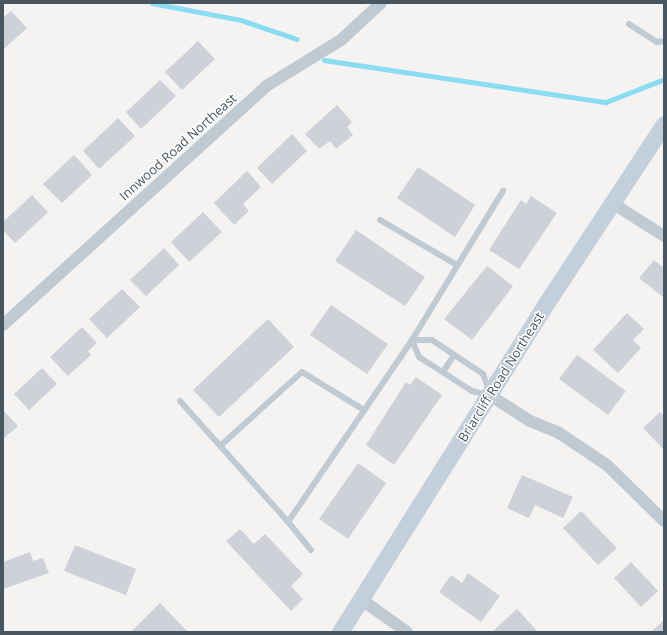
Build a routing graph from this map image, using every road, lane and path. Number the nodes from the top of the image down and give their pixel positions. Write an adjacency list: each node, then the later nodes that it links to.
1 (381, 3): 10 (street, Innwood Road Northeast)
2 (629, 24): 3 (lane)
3 (664, 41)
4 (664, 124): 6 (main road, Briarcliff Road Northeast)
5 (503, 191): 9 (lane)
6 (612, 203): 8 (street); 14 (main road, Briarcliff Road Northeast)
7 (380, 220): 9 (lane)
8 (664, 236)
9 (457, 265): 11 (lane)
10 (3, 325)
11 (412, 340): 12 (lane); 13 (lane); 16 (lane)
12 (454, 355): 13 (lane); 14 (lane)
13 (443, 372): 14 (lane)
14 (491, 396): 18 (street); 21 (main road, Briarcliff Road Northeast)
15 (180, 401): 17 (lane)
16 (364, 410): 17 (lane); 19 (lane)
17 (220, 446): 19 (lane)
18 (664, 521)
19 (288, 522): 20 (lane)
20 (311, 550)
21 (362, 600): 22 (main road, Briarcliff Road Northeast); 23 (street)
22 (340, 632)
23 (407, 632)

